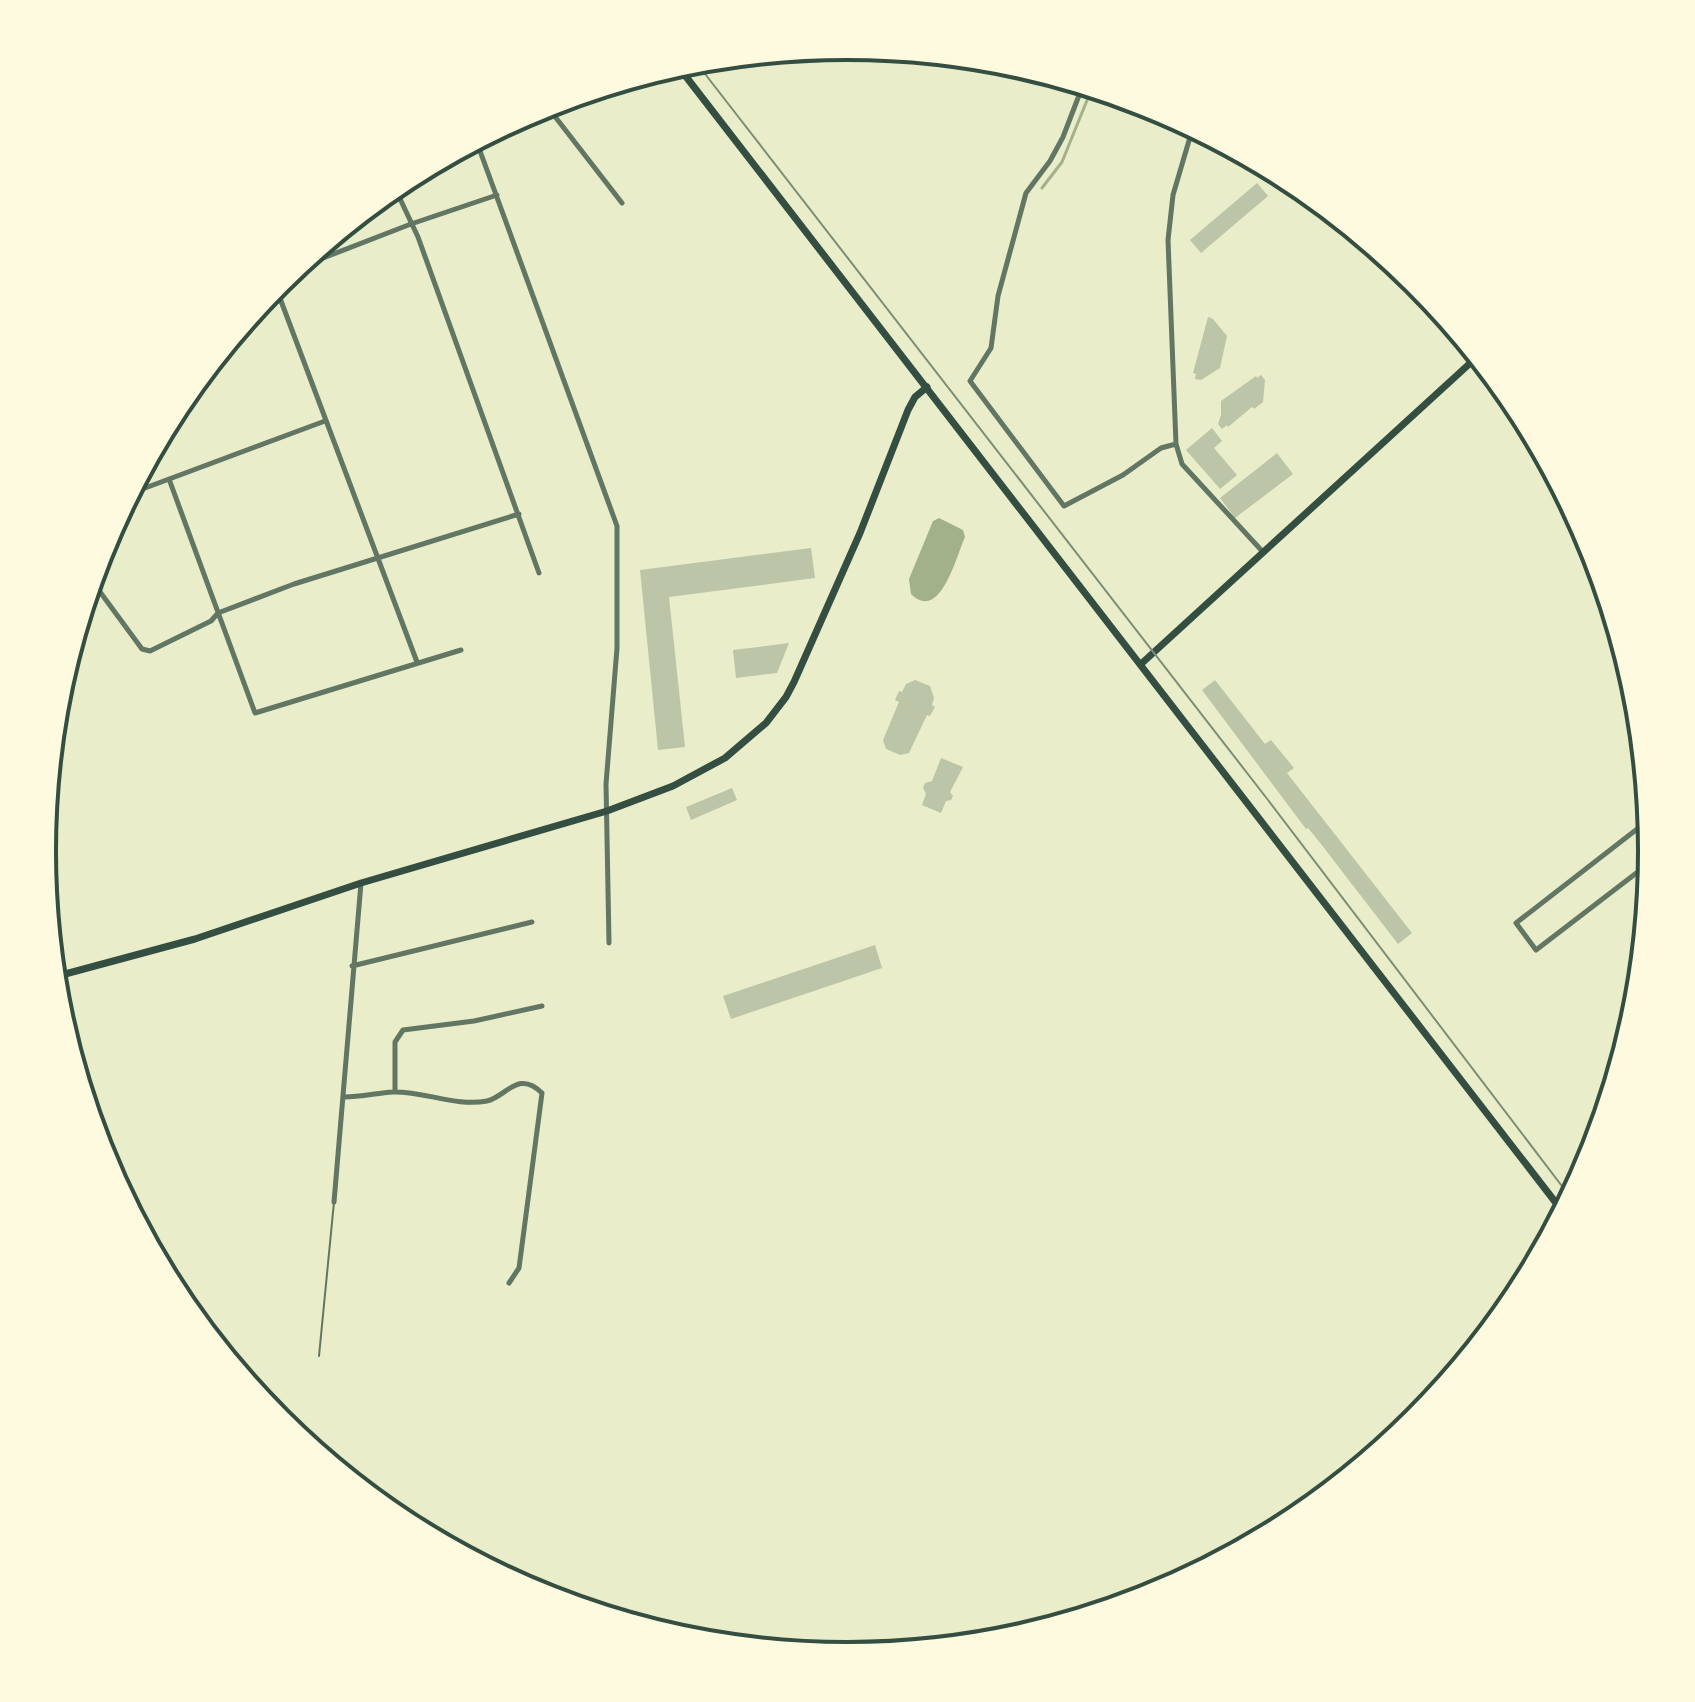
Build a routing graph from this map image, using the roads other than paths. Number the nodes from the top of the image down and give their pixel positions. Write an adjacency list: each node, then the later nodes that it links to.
1 (686, 77): 13 (main road)
2 (1079, 95): 15 (street)
3 (555, 116): 8 (street)
4 (1190, 137): 15 (street)
5 (480, 150): 6 (street)
6 (497, 195): 9 (street); 27 (street)
7 (400, 199): 9 (street)
8 (622, 203)
9 (411, 224): 10 (street); 18 (street)
10 (324, 257)
11 (280, 299): 14 (street)
12 (1470, 363): 19 (main road)
13 (927, 387): 26 (main road); 27 (main road)
14 (325, 421): 16 (street); 20 (street)
15 (1176, 444): 19 (street)
16 (169, 479): 17 (street); 23 (street)
17 (145, 488)
18 (519, 514): 20 (street); 21 (street)
19 (1263, 552): 26 (main road)
20 (378, 557): 23 (street); 25 (street)
21 (539, 573)
22 (100, 592): 23 (street)
23 (218, 613): 25 (street)
24 (461, 650): 25 (street)
25 (417, 662)
26 (1141, 664): 39 (main road)
27 (607, 811): 30 (main road); 32 (street)
28 (1638, 828): 29 (street)
29 (1638, 872)
30 (361, 883): 33 (street); 34 (main road)
31 (532, 922): 33 (street)
32 (609, 943)
33 (352, 966): 37 (street)
34 (66, 974)
35 (542, 1006): 36 (street)
36 (395, 1092): 37 (street); 40 (street)
37 (344, 1097): 38 (street)
38 (334, 1202): 41 (lane)
39 (1556, 1203)
40 (509, 1283)
41 (319, 1356)

